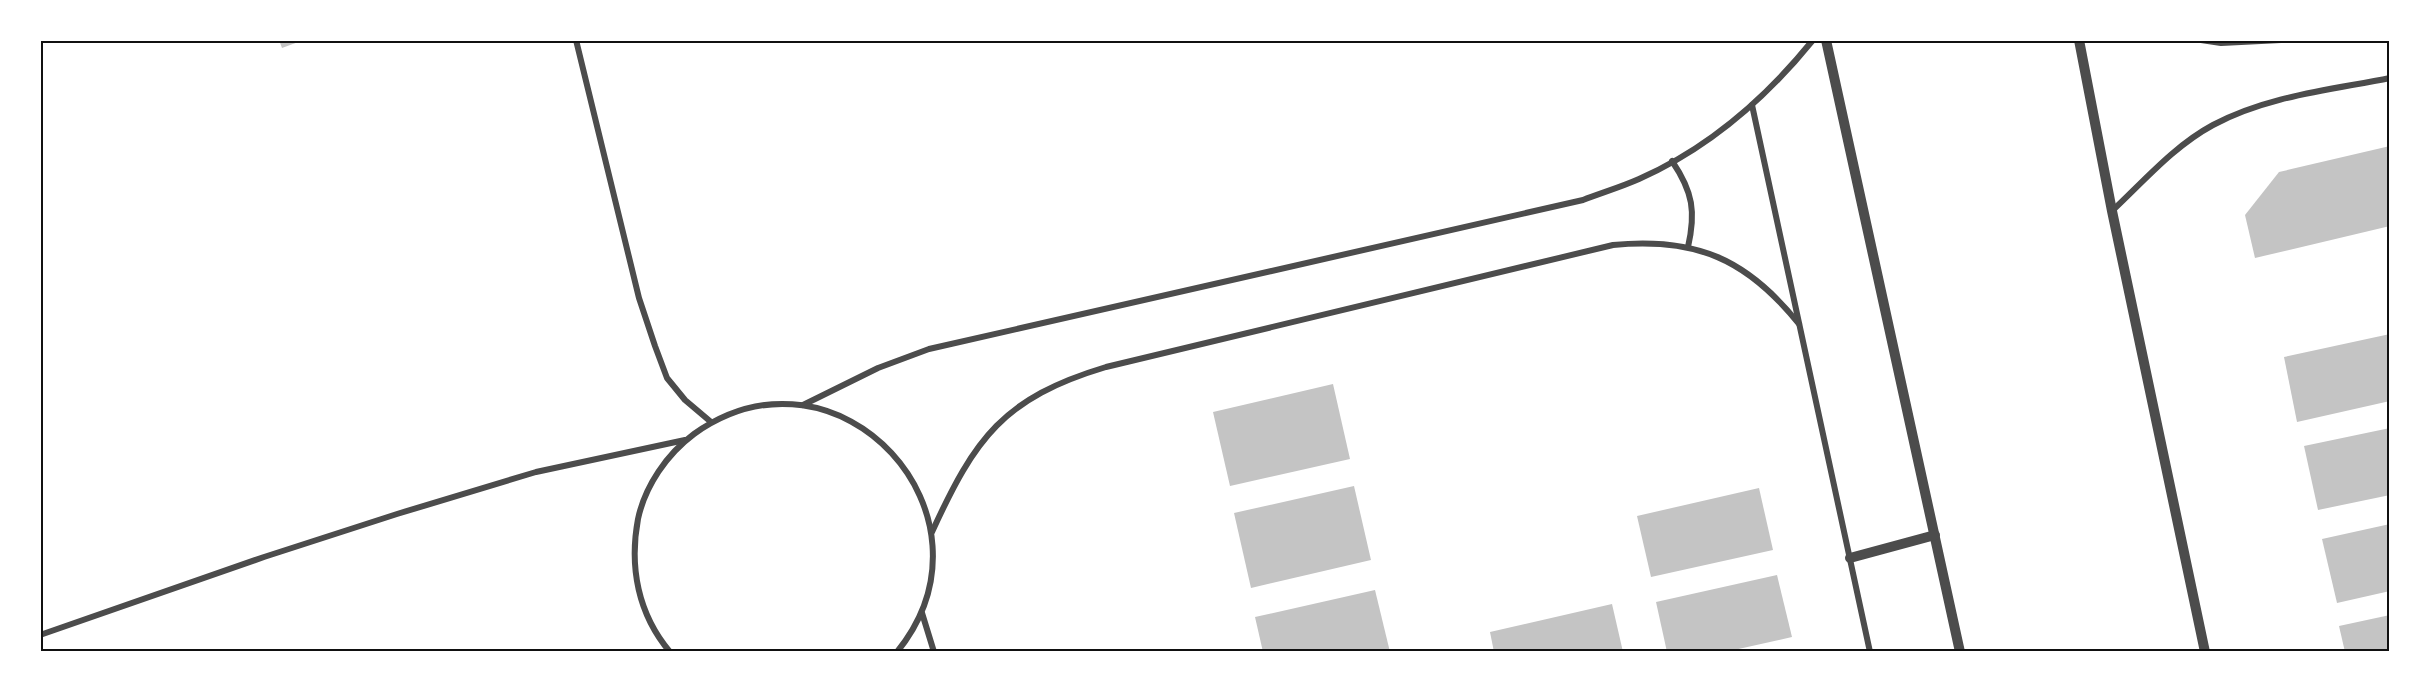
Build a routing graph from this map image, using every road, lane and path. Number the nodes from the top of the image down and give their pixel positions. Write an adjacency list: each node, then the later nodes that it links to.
1 (576, 40): 14 (street)
2 (1813, 40): 8 (street)
3 (1826, 40): 17 (street)
4 (2079, 40): 10 (street)
5 (2201, 40): 6 (street)
6 (2282, 40)
7 (2390, 78): 10 (street)
8 (1752, 105): 9 (street); 12 (street)
9 (1672, 161): 11 (street); 13 (street)
10 (2112, 211): 26 (street)
11 (1688, 248): 12 (street); 16 (street)
12 (1799, 324): 18 (street)
13 (802, 405): 14 (street); 16 (street)
14 (711, 422): 15 (street)
15 (686, 440): 20 (street); 21 (street)
16 (932, 532): 19 (street)
17 (1935, 535): 18 (street); 25 (street)
18 (1850, 558): 24 (street)
19 (922, 613): 22 (street); 23 (street)
20 (40, 635)
21 (670, 651)
22 (897, 651)
23 (934, 651)
24 (1870, 651)
25 (1960, 651)
26 (2205, 651)

